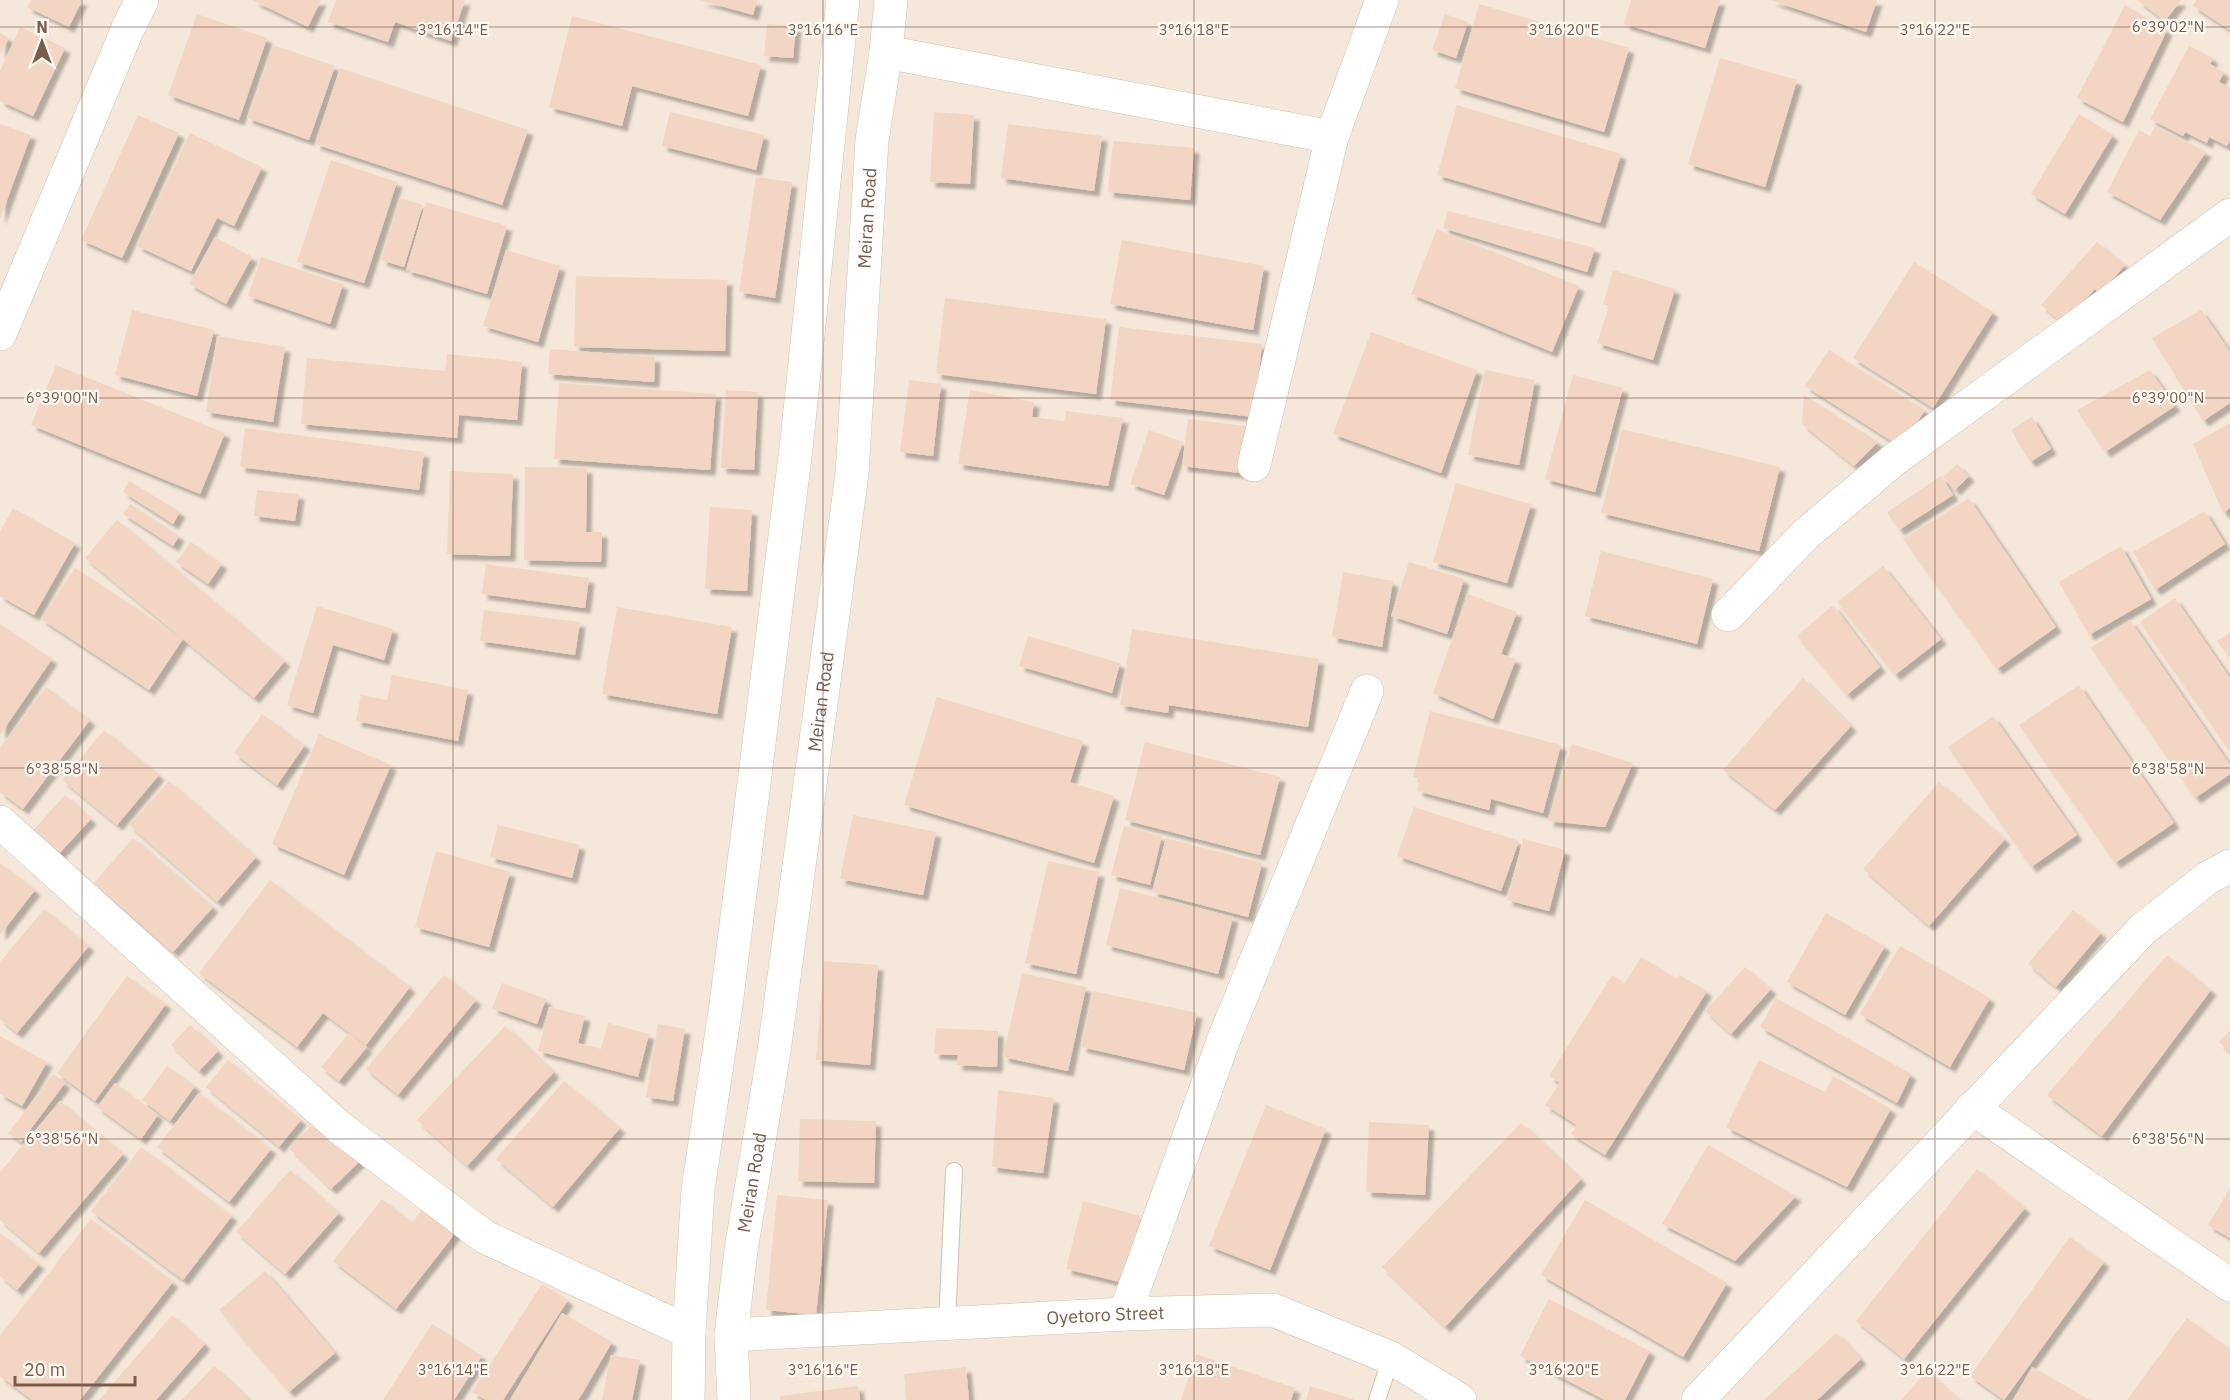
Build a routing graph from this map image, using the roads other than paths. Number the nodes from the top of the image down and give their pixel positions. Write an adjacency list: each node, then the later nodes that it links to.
1 (142, 0): 8 (street)
2 (843, 0): 19 (street)
3 (891, 0): 5 (street, Meiran Road)
4 (1382, 0): 6 (street)
5 (886, 52): 6 (street); 20 (street, Meiran Road)
6 (1332, 137): 9 (street)
7 (2230, 215): 10 (street)
8 (0, 334)
9 (1254, 465)
10 (1728, 615)
11 (1367, 690): 17 (street)
12 (0, 822): 19 (street)
13 (2230, 866): 14 (street)
14 (1972, 1108): 16 (street); 26 (street)
15 (954, 1171): 18 (lane)
16 (2230, 1285)
17 (1125, 1314): 18 (street, Oyetoro Street); 21 (street, Oyetoro Street)
18 (947, 1323): 20 (street, Oyetoro Street)
19 (689, 1332): 22 (street)
20 (731, 1335): 23 (street, Meiran Road)
21 (1390, 1358): 24 (lane); 25 (street, Oyetoro Street)
22 (688, 1400)
23 (734, 1400)
24 (1377, 1400)
25 (1460, 1400)
26 (1698, 1400)

